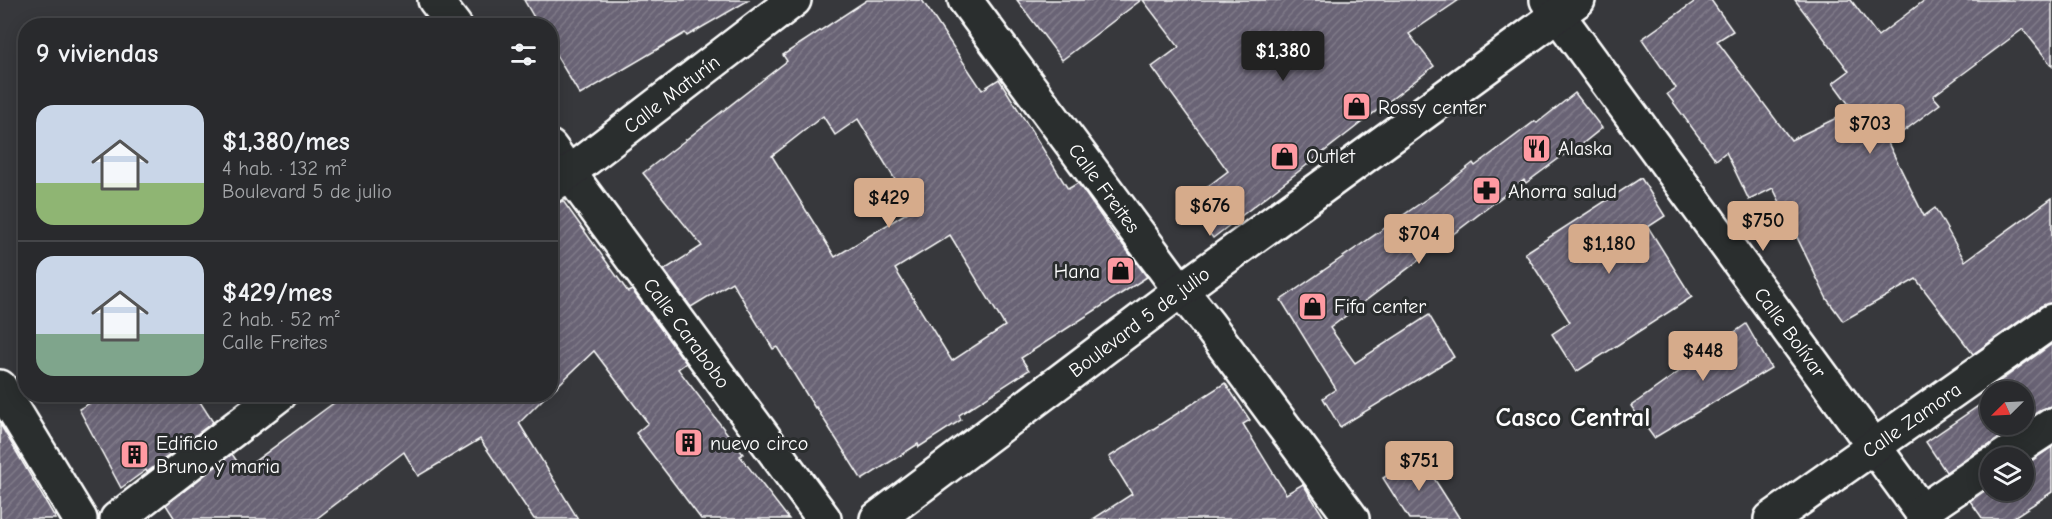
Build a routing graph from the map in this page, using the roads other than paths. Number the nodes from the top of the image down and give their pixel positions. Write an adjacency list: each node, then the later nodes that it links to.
1 (435, 0): 5 (street)
2 (794, 0): 6 (street, Calle Maturín)
3 (965, 0): 7 (street, Calle Freites)
4 (1561, 5): 7 (street, Boulevard 5 de julio); 12 (street, Calle Bolívar)
5 (449, 18)
6 (560, 180): 18 (street, Calle Carabobo)
7 (1181, 290): 19 (street, Boulevard 5 de julio); 20 (street, Calle Freites)
8 (2052, 321): 12 (street, Calle Zamora)
9 (0, 387): 16 (street)
10 (270, 402): 17 (street)
11 (2052, 425): 13 (street)
12 (1875, 446): 15 (street, Calle Bolívar); 21 (street, Calle Zamora)
13 (2019, 447)
14 (1980, 473): 15 (street)
15 (1924, 515)
16 (80, 519)
17 (117, 519)
18 (824, 519)
19 (877, 519)
20 (1352, 519)
21 (1771, 519)

